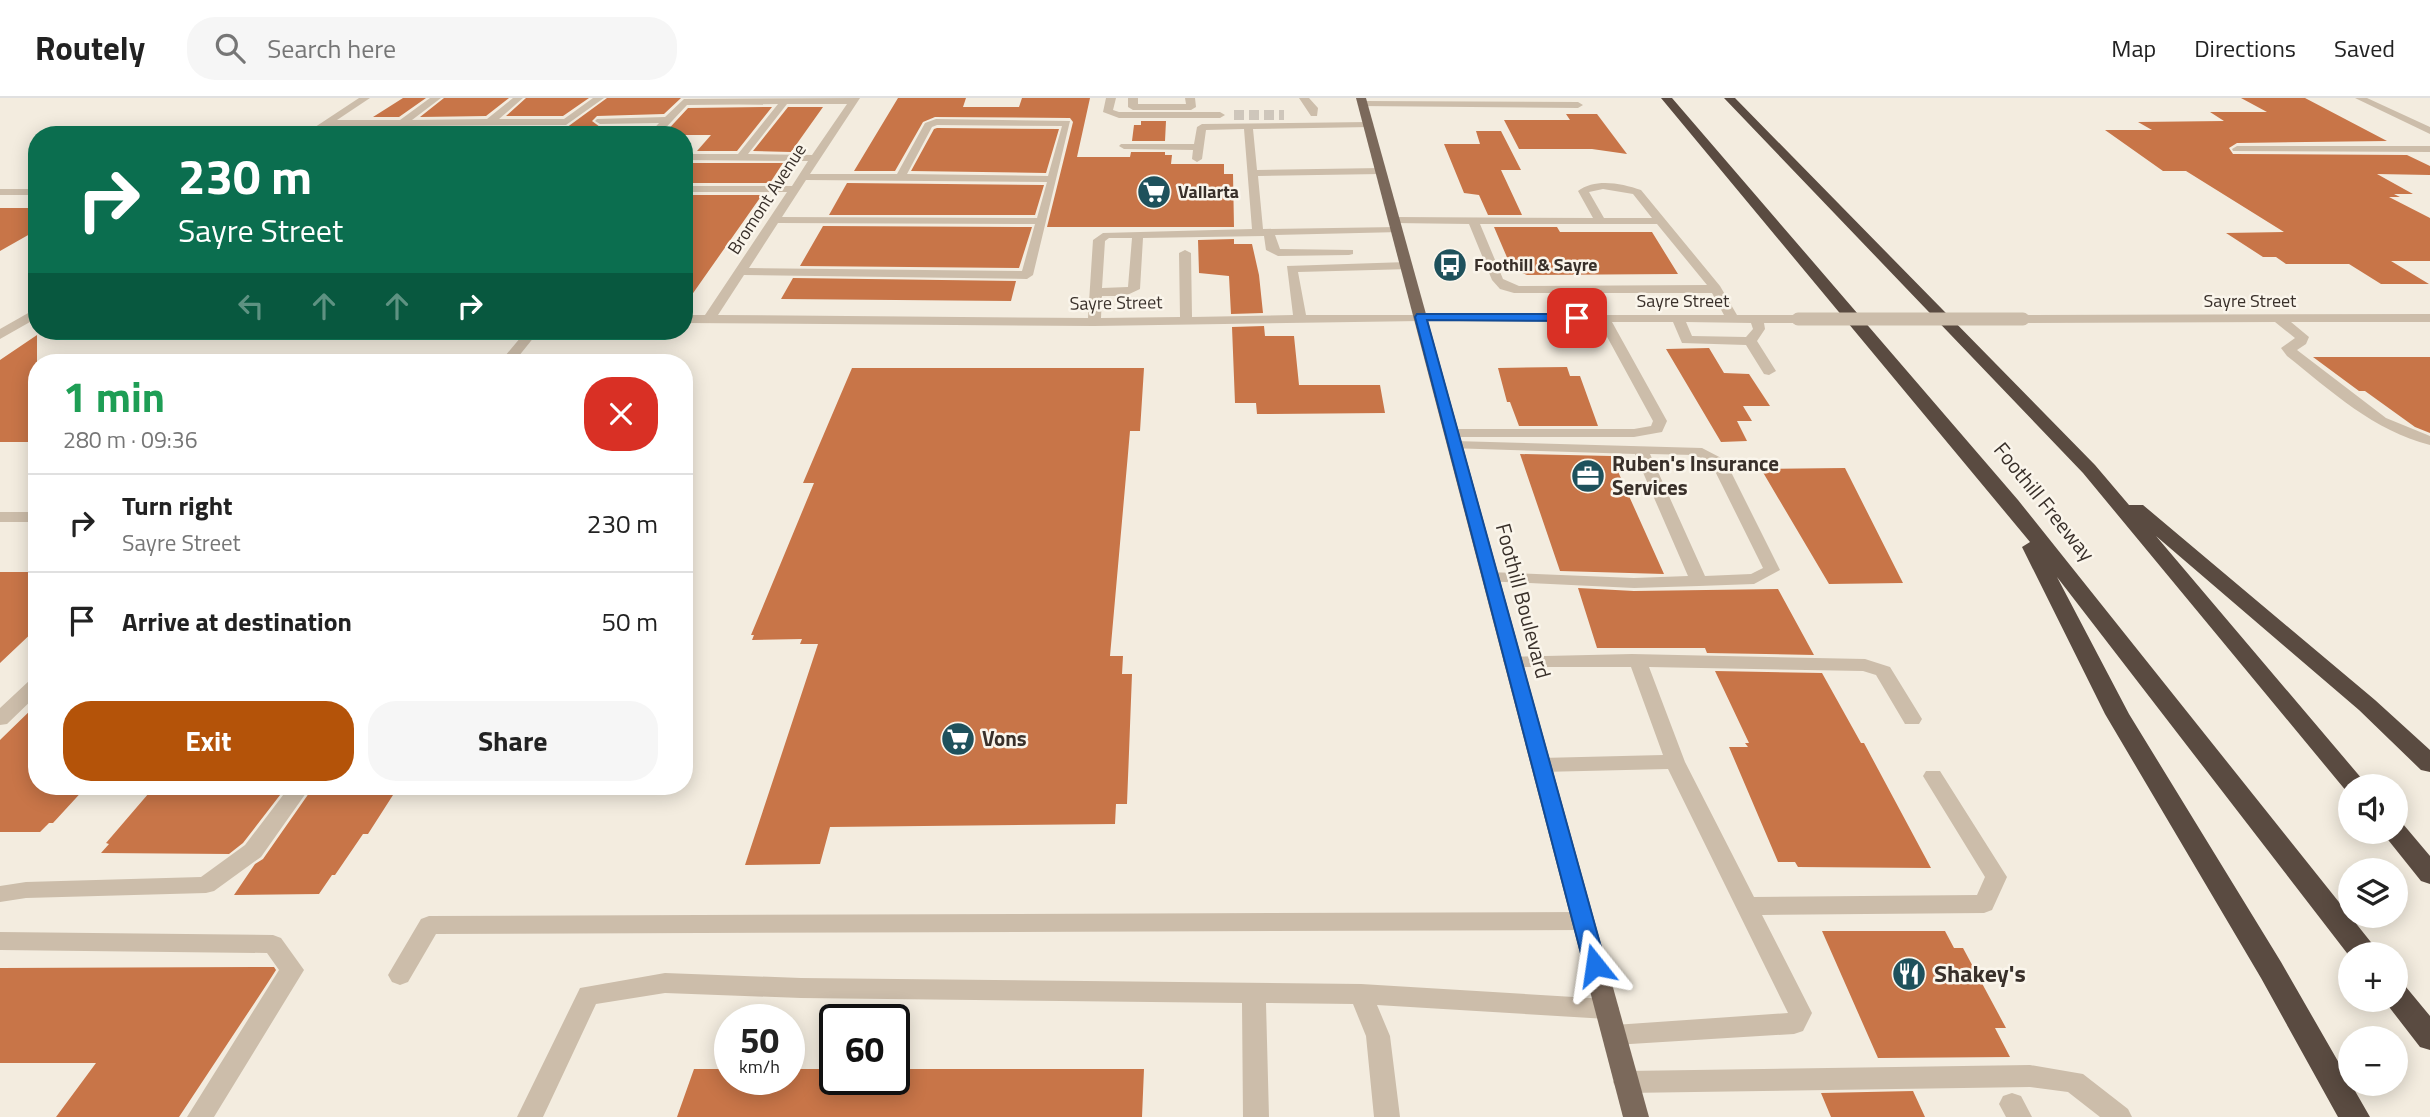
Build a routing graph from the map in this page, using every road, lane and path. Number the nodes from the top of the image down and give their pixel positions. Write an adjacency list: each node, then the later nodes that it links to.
1 (365, 98): 21 (street)
2 (436, 98): 22 (street)
3 (518, 98): 20 (street)
4 (598, 98): 20 (street)
5 (1111, 98): 16 (street)
6 (1133, 98): 7 (street)
7 (1190, 98)
8 (1304, 98): 17 (street)
9 (1666, 98): 86 (highway, Foothill Freeway)
10 (1728, 98): 85 (highway)
11 (2360, 98): 29 (street)
12 (854, 99): 13 (street); 36 (street, Bromont Avenue)
13 (785, 101): 18 (street); 35 (street)
14 (1578, 105): 15 (street)
15 (1361, 107): 23 (main road, Foothill Boulevard)
16 (1234, 115)
17 (1284, 115)
18 (666, 120): 19 (street); 27 (street)
19 (600, 121)
20 (494, 122): 22 (street); 26 (street)
21 (326, 123): 22 (street); 24 (street)
22 (400, 124): 25 (street)
23 (1368, 125): 28 (street); 38 (main road, Foothill Boulevard)
24 (322, 126)
25 (397, 126)
26 (491, 126)
27 (661, 126)
28 (1248, 126): 31 (street); 39 (street)
29 (2430, 131)
30 (1124, 146): 31 (street)
31 (1199, 146): 37 (street)
32 (2236, 149): 33 (street)
33 (2430, 149)
34 (693, 157): 35 (street)
35 (741, 157): 36 (street)
36 (816, 158): 40 (street, Bromont Avenue)
37 (1197, 159)
38 (1381, 171): 39 (street); 52 (main road, Foothill Boulevard)
39 (1253, 173): 53 (street)
40 (803, 177): 41 (street); 44 (street, Bromont Avenue)
41 (900, 177): 42 (street); 42 (street)
42 (1053, 178): 51 (street)
43 (693, 189): 44 (street)
44 (795, 189): 47 (street, Bromont Avenue)
45 (0, 192): 46 (street)
46 (28, 192)
47 (774, 220): 51 (street); 58 (street, Bromont Avenue)
48 (1473, 221): 49 (street); 52 (street); 59 (street)
49 (1600, 221): 50 (street); 50 (street)
50 (1659, 221): 59 (street)
51 (1042, 222): 58 (street)
52 (1395, 225): 53 (street); 57 (main road, Foothill Boulevard)
53 (1264, 232): 54 (street); 55 (street)
54 (1138, 235): 60 (street); 60 (street)
55 (1349, 252)
56 (1185, 253): 68 (street)
57 (1407, 265): 61 (main road, Foothill Boulevard); 63 (street)
58 (741, 271): 67 (street, Bromont Avenue)
59 (1716, 289): 69 (street)
60 (1096, 292): 73 (street)
61 (1421, 317): 63 (street, Sayre Street); 64 (street, Sayre Street); 82 (main road, Foothill Boulevard)
62 (28, 318): 75 (street)
63 (1300, 318): 68 (street, Sayre Street)
64 (1603, 318): 65 (street, Sayre Street); 82 (street)
65 (1678, 318): 69 (street, Sayre Street); 79 (street)
66 (2430, 318): 71 (street, Sayre Street)
67 (709, 319): 72 (street, Sayre Street); 73 (street, Sayre Street)
68 (1186, 319): 73 (street, Sayre Street)
69 (1733, 319): 70 (street, Sayre Street)
70 (1757, 319): 71 (street, Sayre Street, bridge); 79 (street)
71 (2280, 319): 83 (street)
72 (693, 320)
73 (1094, 322)
74 (0, 323): 75 (street)
75 (19, 324): 76 (street); 77 (street)
76 (28, 324)
77 (0, 335)
78 (525, 340): 80 (street)
79 (1751, 341): 81 (street)
80 (514, 354)
81 (1769, 371)
82 (1452, 439): 84 (street); 89 (main road, Foothill Boulevard)
83 (2430, 441)
84 (1641, 450): 90 (street); 90 (street)
85 (2089, 469): 97 (highway); 99 (highway)
86 (2011, 504): 108 (highway, Foothill Freeway); 123 (highway)
87 (0, 517): 88 (street)
88 (28, 517)
89 (1490, 577): 90 (street); 91 (main road, Foothill Boulevard)
90 (1699, 581)
91 (1512, 661): 92 (street); 98 (main road, Foothill Boulevard)
92 (1639, 664): 95 (street); 96 (street)
93 (28, 693): 94 (street)
94 (0, 719)
95 (1912, 719)
96 (1675, 762): 98 (street); 105 (street)
97 (2430, 764)
98 (1541, 765): 106 (main road, Foothill Boulevard)
99 (2346, 774)
100 (1934, 776): 105 (street)
101 (294, 795): 104 (street)
102 (2405, 844): 103 (highway)
103 (2430, 874)
104 (0, 894)
105 (1746, 906): 114 (street)
106 (1583, 921): 109 (street); 112 (main road, Foothill Boulevard)
107 (0, 941): 117 (street)
108 (2355, 942)
109 (400, 975)
110 (1254, 993): 111 (street); 118 (street); 119 (street)
111 (1361, 994): 112 (street); 120 (street)
112 (1606, 1009): 114 (main road, Foothill Boulevard)
113 (2408, 1010): 115 (highway)
114 (1614, 1035): 116 (main road, Foothill Boulevard)
115 (2430, 1038)
116 (1626, 1082): 121 (main road, Foothill Boulevard); 122 (street)
117 (200, 1117)
118 (530, 1117)
119 (1256, 1117)
120 (1387, 1117)
121 (1636, 1117)
122 (2119, 1117)
123 (2354, 1117)

